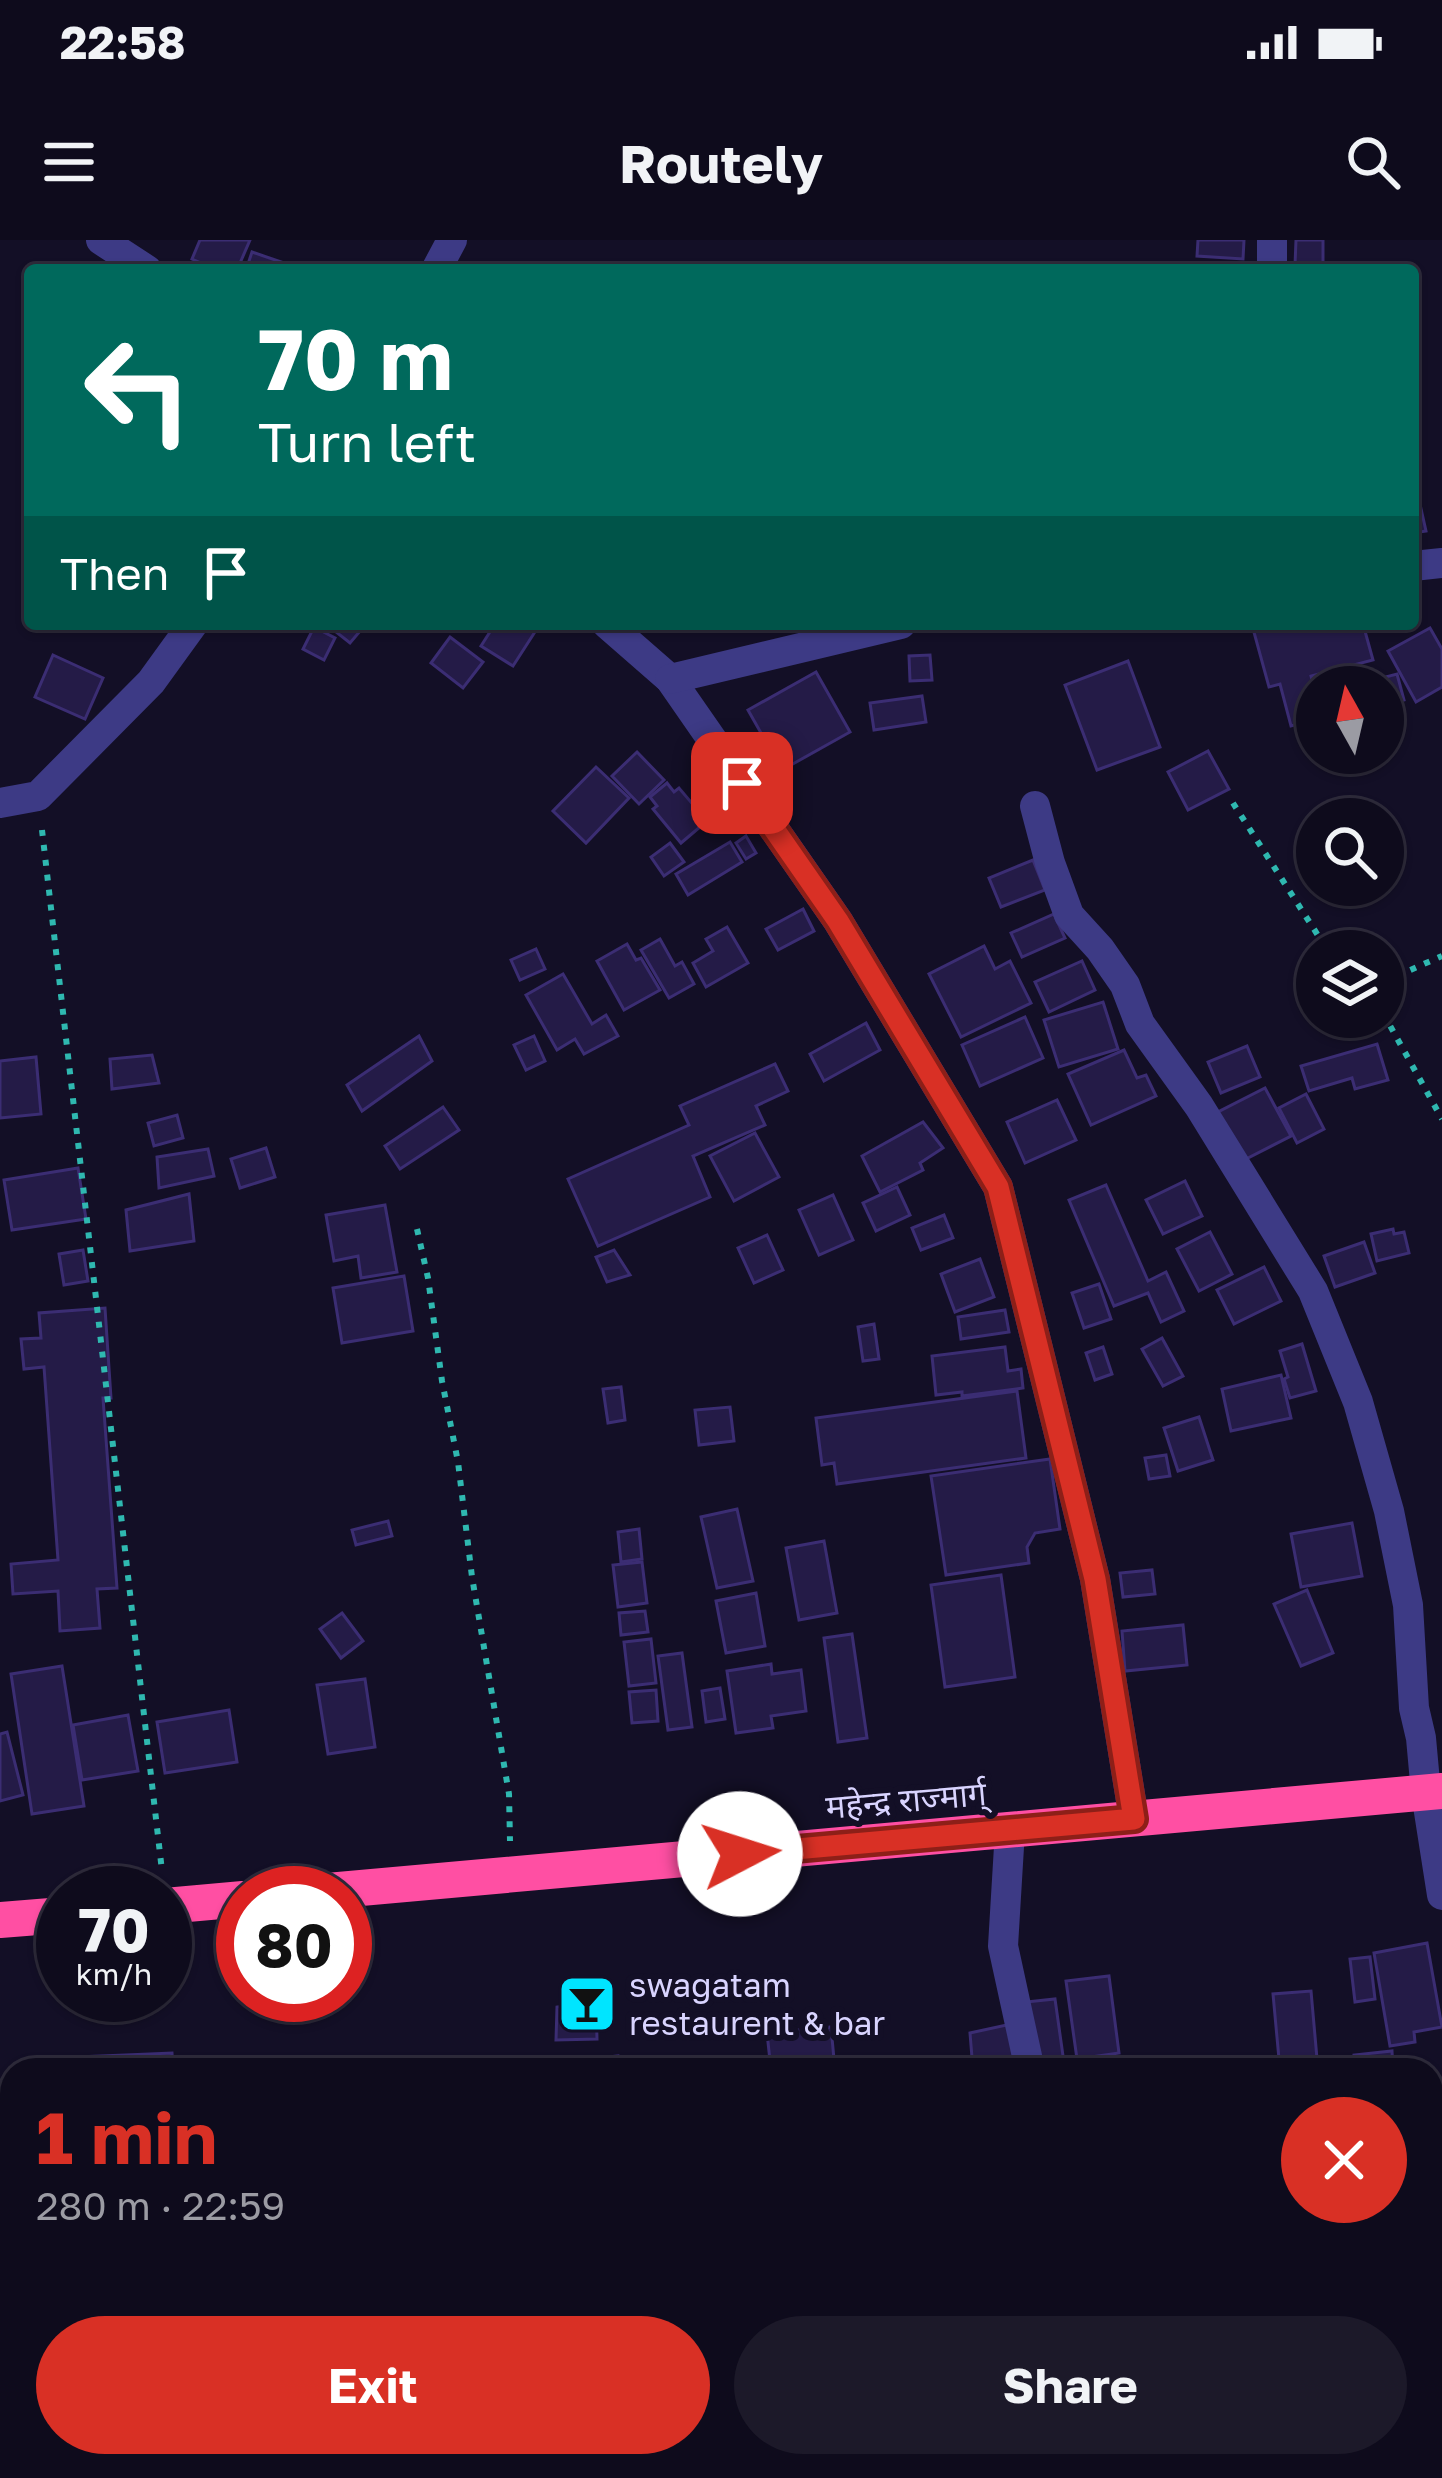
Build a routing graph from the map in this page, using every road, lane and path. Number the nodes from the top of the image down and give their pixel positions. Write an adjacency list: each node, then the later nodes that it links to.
1 (100, 240): 2 (street)
2 (138, 264)
3 (190, 630): 7 (street)
4 (614, 630): 6 (street)
5 (877, 630): 6 (street)
6 (670, 680): 18 (street)
7 (38, 796): 8 (street); 20 (path)
8 (0, 802)
9 (1233, 803): 11 (path)
10 (1035, 806): 17 (street)
11 (1315, 930)
12 (1442, 956): 13 (path)
13 (1404, 973)
14 (1397, 1038): 15 (path)
15 (1442, 1119)
16 (417, 1229): 21 (path)
17 (1434, 1792): 18 (highway, महेन्द्र राज्मार्ग्); 23 (street)
18 (1134, 1819): 19 (highway, महेन्द्र राज्मार्ग्)
19 (1010, 1830): 21 (highway, महेन्द्र राज्मार्ग्); 26 (street)
20 (160, 1866)
21 (511, 1874): 22 (highway, महेन्द्र राज्मार्ग्)
22 (372, 1887)
23 (1442, 1895)
24 (36, 1917): 25 (highway)
25 (0, 1920)
26 (1027, 2058)

